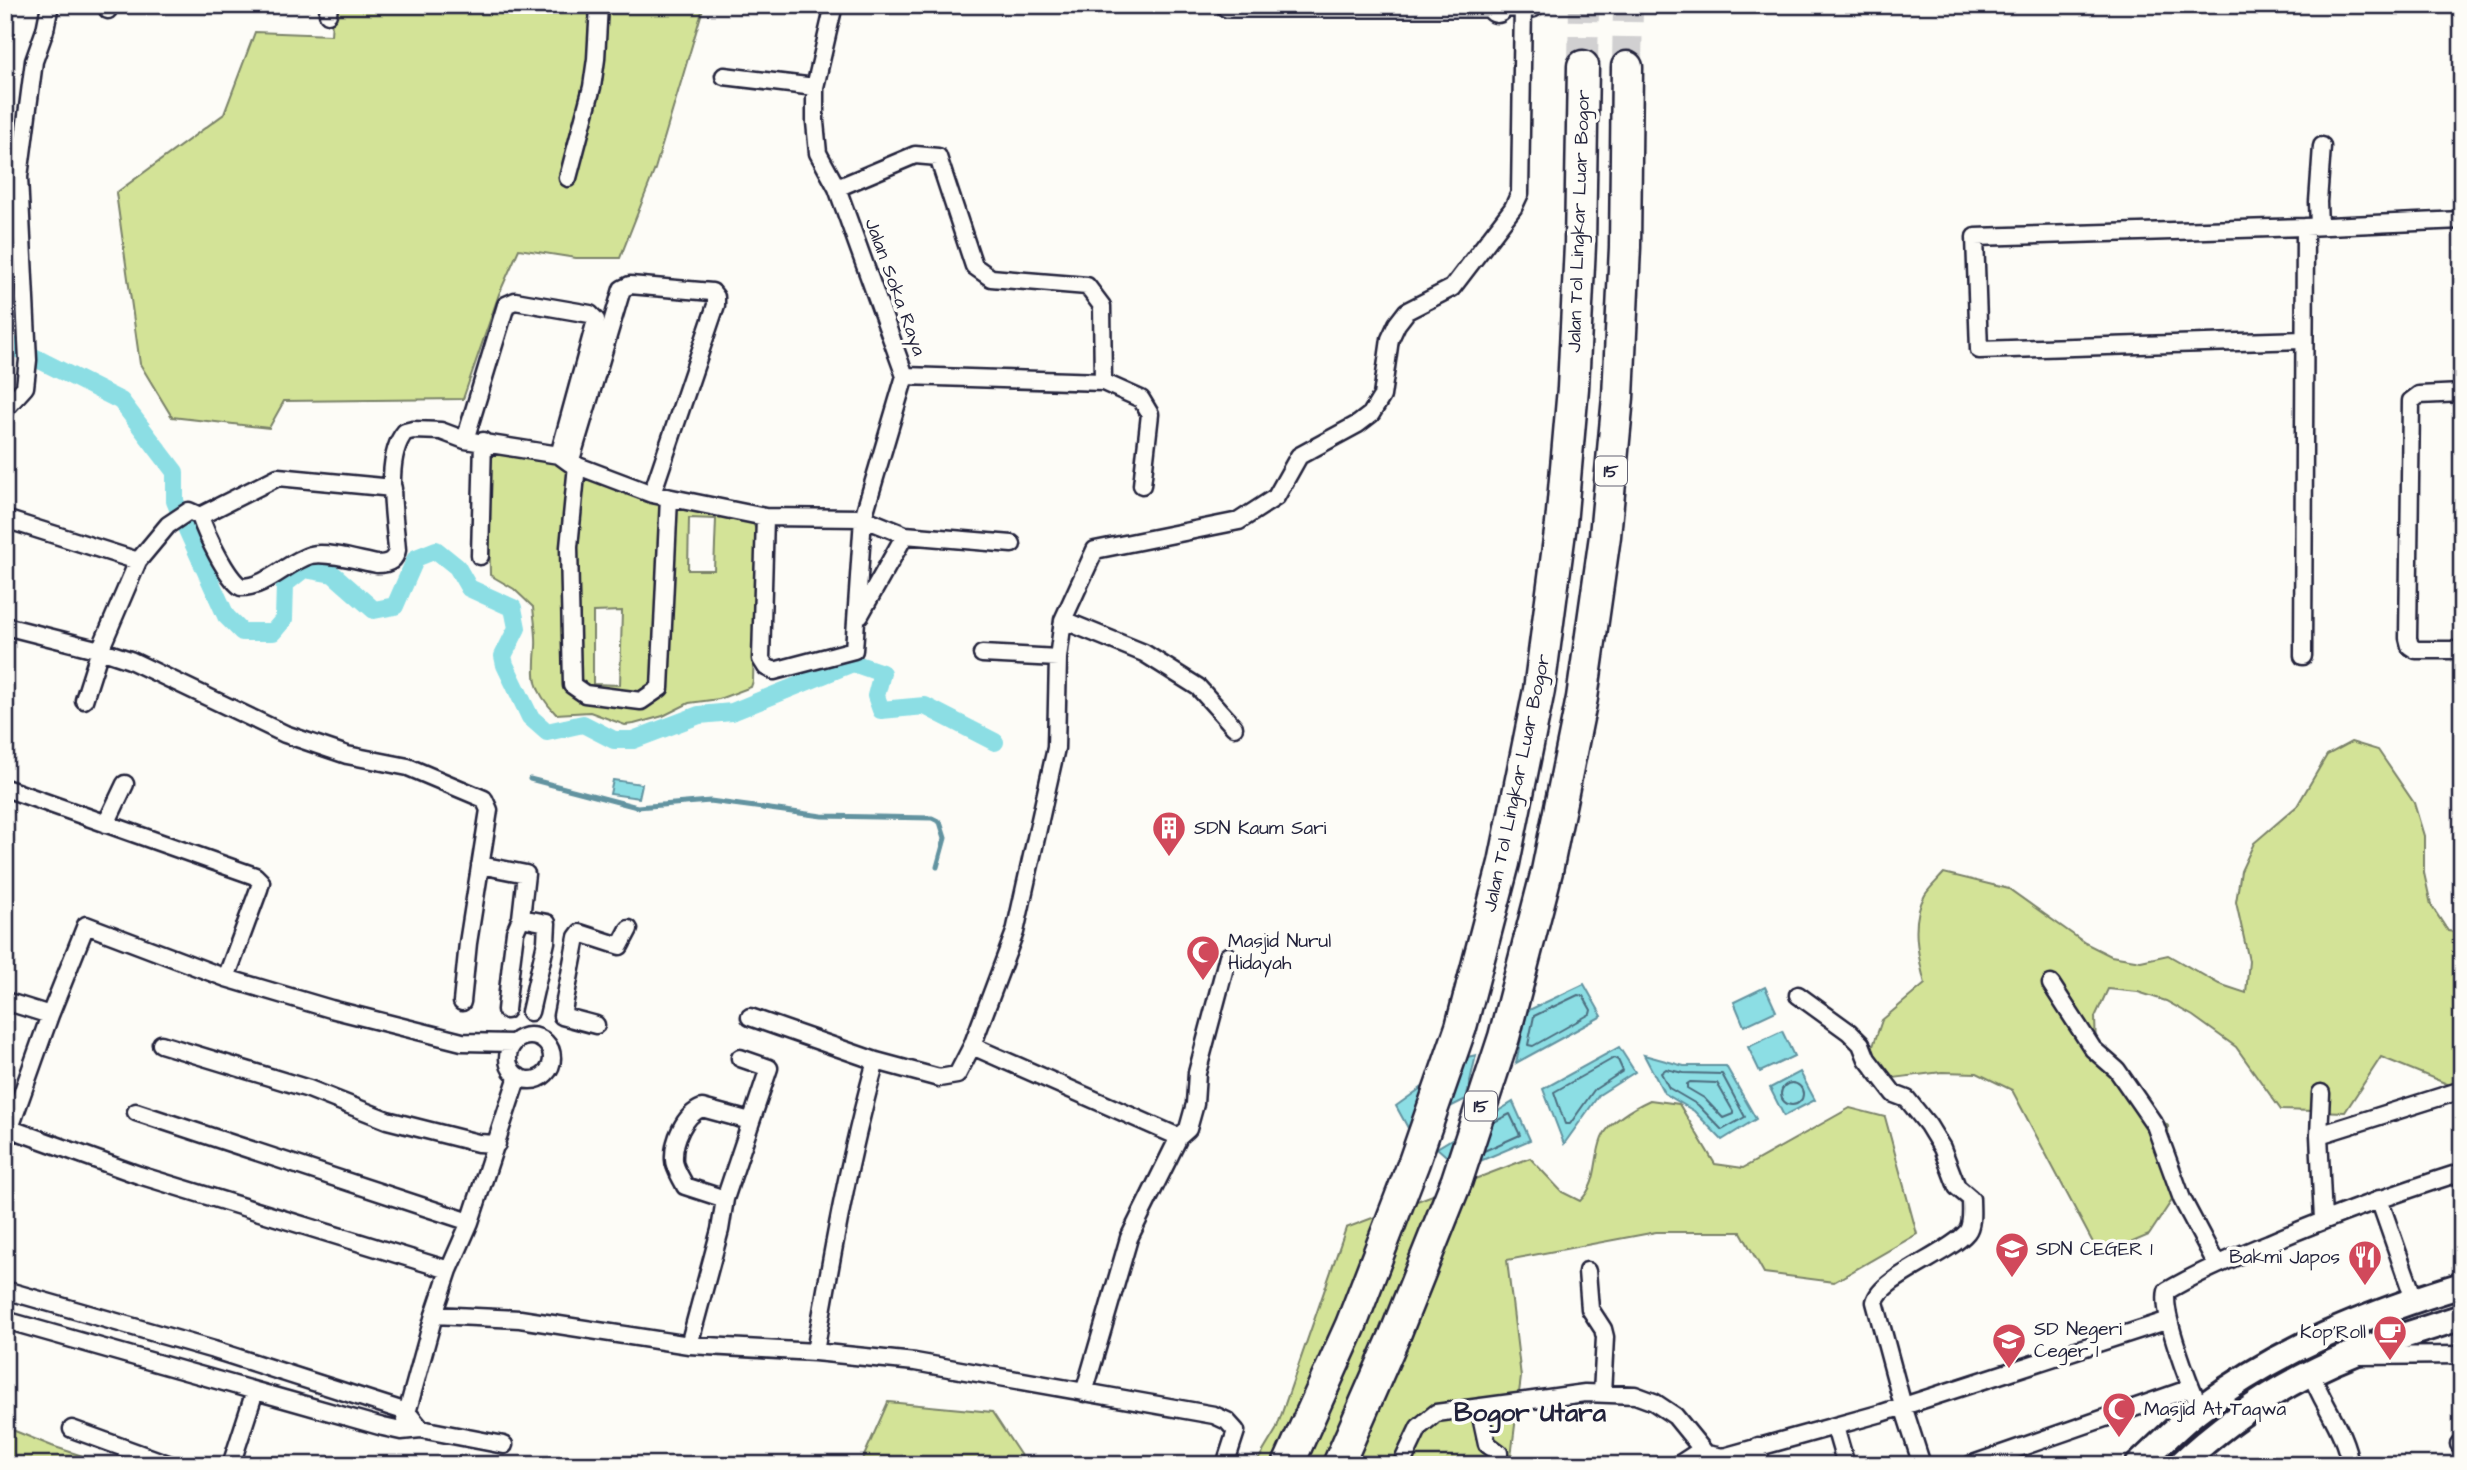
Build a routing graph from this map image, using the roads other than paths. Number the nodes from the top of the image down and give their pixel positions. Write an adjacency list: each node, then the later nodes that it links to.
1 (50, 5): 12 (street)
2 (599, 5): 13 (street)
3 (834, 5): 10 (street, Jalan Soka Raya)
4 (1228, 5): 6 (street)
5 (1532, 5): 6 (street)
6 (1506, 6): 38 (street)
7 (1583, 66): 117 (highway, Jalan Tol Lingkar Luar Bogor / 15)
8 (1626, 67): 118 (highway, 15)
9 (724, 76): 10 (street)
10 (815, 87): 14 (street, Jalan Soka Raya)
11 (2322, 146): 16 (street)
12 (12, 175): 21 (street)
13 (568, 178)
14 (837, 188): 18 (street, Jalan Soka Raya); 19 (street)
15 (2462, 220): 16 (street)
16 (2312, 226): 17 (street); 17 (street)
17 (2303, 340): 43 (street)
18 (905, 376): 19 (street); 31 (street, Jalan Soka Raya)
19 (1103, 382): 25 (street)
20 (2462, 393): 41 (street)
21 (5, 410)
22 (465, 440): 23 (street); 24 (street); 26 (street)
23 (483, 441): 24 (street); 35 (street)
24 (569, 461): 27 (street); 27 (street); 28 (street)
25 (1142, 485)
26 (393, 488): 29 (street); 29 (street)
27 (652, 494): 28 (street)
28 (669, 498): 30 (street)
29 (195, 513): 36 (street)
30 (765, 517): 31 (street); 37 (street)
31 (863, 518): 33 (street); 37 (street, Jalan Soka Raya)
32 (5, 519): 36 (street)
33 (905, 535): 34 (street); 37 (street)
34 (1012, 544)
35 (480, 556)
36 (138, 561): 40 (street)
37 (858, 619)
38 (1063, 620): 44 (street); 46 (street)
39 (5, 626): 40 (street)
40 (100, 650): 45 (street); 50 (street)
41 (2462, 650)
42 (982, 654): 44 (street)
43 (2303, 656)
44 (1058, 658): 68 (street)
45 (84, 700)
46 (1234, 727)
47 (125, 784): 49 (street)
48 (5, 788): 49 (street)
49 (106, 824): 56 (street)
50 (480, 865): 51 (street); 60 (street)
51 (521, 918): 53 (street); 61 (street)
52 (629, 929): 54 (street)
53 (546, 942): 54 (street); 62 (street)
54 (575, 945): 65 (street)
55 (1227, 956): 78 (street)
56 (226, 978): 63 (street); 66 (street)
57 (2051, 984): 85 (street)
58 (1798, 995): 105 (street)
59 (5, 1001): 63 (street)
60 (462, 1002)
61 (506, 1010)
62 (530, 1012)
63 (50, 1015): 77 (street)
64 (750, 1017): 70 (street)
65 (596, 1024)
66 (514, 1043): 71 (street); 71 (street)
67 (161, 1044): 79 (street)
68 (972, 1046): 70 (street); 78 (street)
69 (740, 1058): 75 (street)
70 (876, 1061): 96 (street)
71 (517, 1076): 79 (street)
72 (2462, 1090): 76 (street)
73 (2321, 1093): 76 (street)
74 (136, 1112): 84 (street)
75 (750, 1121): 81 (street); 81 (street)
76 (2319, 1135): 83 (street)
77 (8, 1136): 86 (street)
78 (1179, 1137): 101 (street)
79 (497, 1144): 84 (street)
80 (2462, 1172): 82 (street)
81 (725, 1199): 95 (street)
82 (2379, 1199): 83 (street); 90 (street)
83 (2323, 1220): 85 (street)
84 (470, 1222): 86 (street)
85 (2217, 1265): 94 (street)
86 (449, 1270): 91 (street)
87 (1587, 1271): 102 (street)
88 (2462, 1284): 90 (main road)
89 (5, 1290): 106 (street)
90 (2414, 1299): 103 (main road)
91 (434, 1315): 95 (street); 106 (street)
92 (2462, 1317): 97 (main road)
93 (5, 1320): 100 (street)
94 (2169, 1320): 103 (street); 105 (street)
95 (689, 1345): 96 (street)
96 (815, 1352): 101 (street)
97 (2355, 1353): 98 (street); 99 (main road)
98 (2462, 1355)
99 (2311, 1373): 127 (main road); 128 (street)
100 (255, 1391): 110 (street); 115 (street)
101 (1084, 1392): 116 (street)
102 (1602, 1394): 104 (street); 113 (street)
103 (2195, 1398): 125 (street); 126 (main road)
104 (1479, 1406): 119 (street); 120 (street)
105 (1903, 1406): 107 (street); 124 (street)
106 (407, 1412): 109 (street); 110 (street)
107 (1835, 1427): 112 (street); 123 (street)
108 (72, 1429): 114 (street)
109 (421, 1429): 110 (street); 111 (street)
110 (401, 1431)
111 (504, 1445)
112 (1758, 1446): 113 (street); 122 (street)
113 (1701, 1450): 121 (street)
114 (171, 1465)
115 (231, 1465)
116 (1225, 1465)
117 (1287, 1465)
118 (1338, 1465)
119 (1401, 1465)
120 (1499, 1465)
121 (1678, 1465)
122 (1760, 1465)
123 (1846, 1465)
124 (1922, 1465)
125 (1970, 1465)
126 (2138, 1465)
127 (2180, 1465)
128 (2350, 1465)

